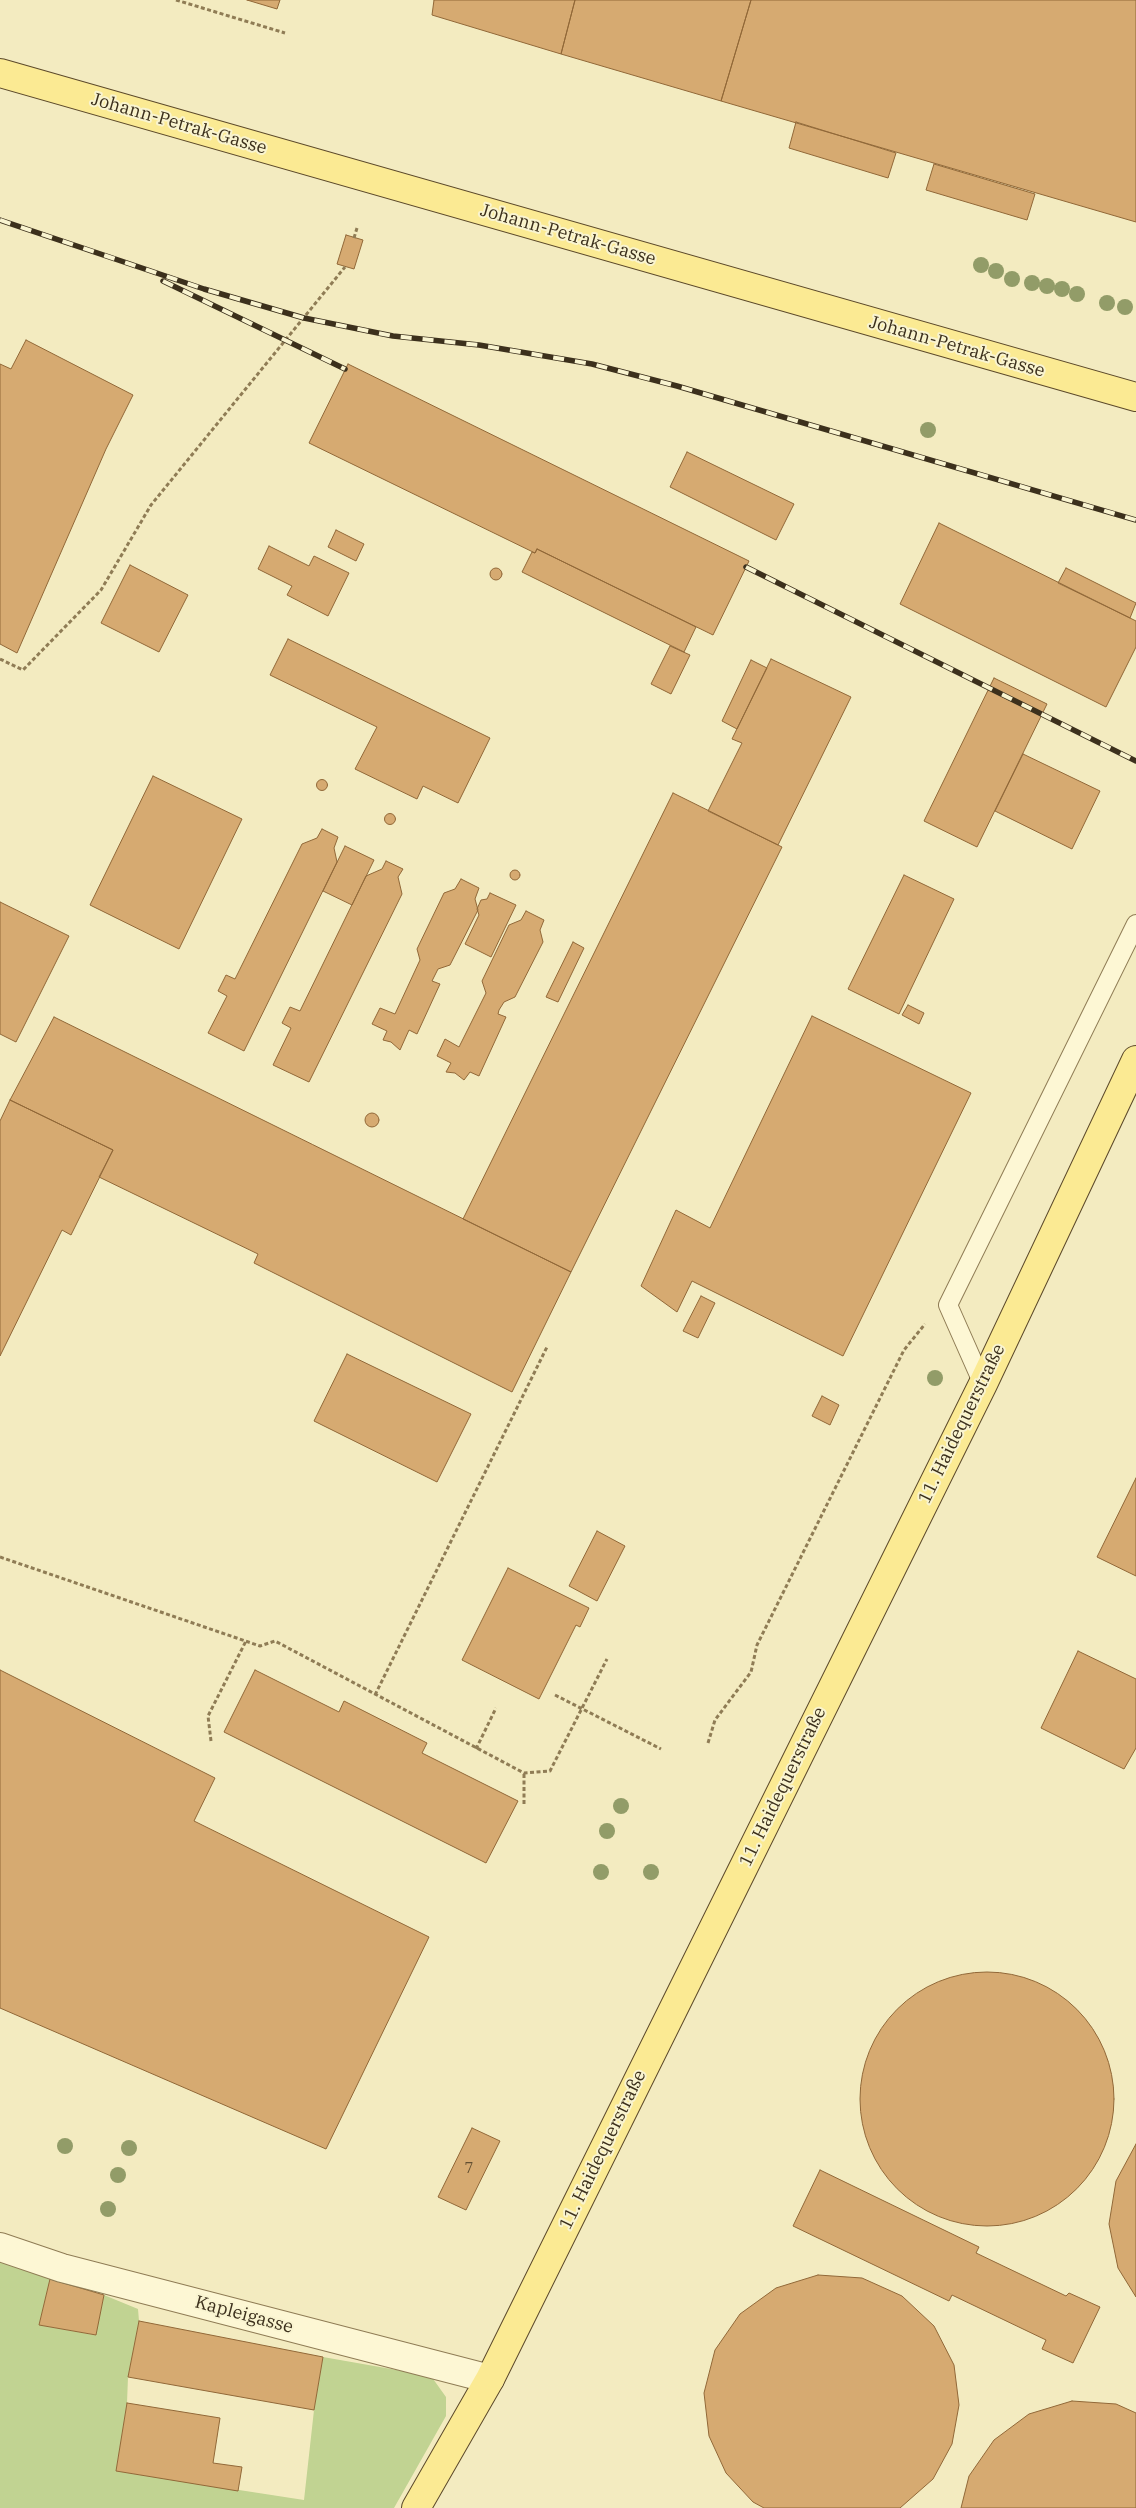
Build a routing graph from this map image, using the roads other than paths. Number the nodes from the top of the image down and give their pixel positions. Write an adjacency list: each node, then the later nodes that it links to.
1 (0, 73): 2 (main road, Johann-Petrak-Gasse)
2 (1136, 397)
3 (1136, 924): 5 (lane)
4 (1136, 1060): 5 (main road, 11. Haidequerstraße)
5 (982, 1384): 7 (main road, 11. Haidequerstraße)
6 (0, 2247): 7 (street, Kapleigasse)
7 (490, 2378): 8 (main road, 11. Haidequerstraße)
8 (416, 2508)

